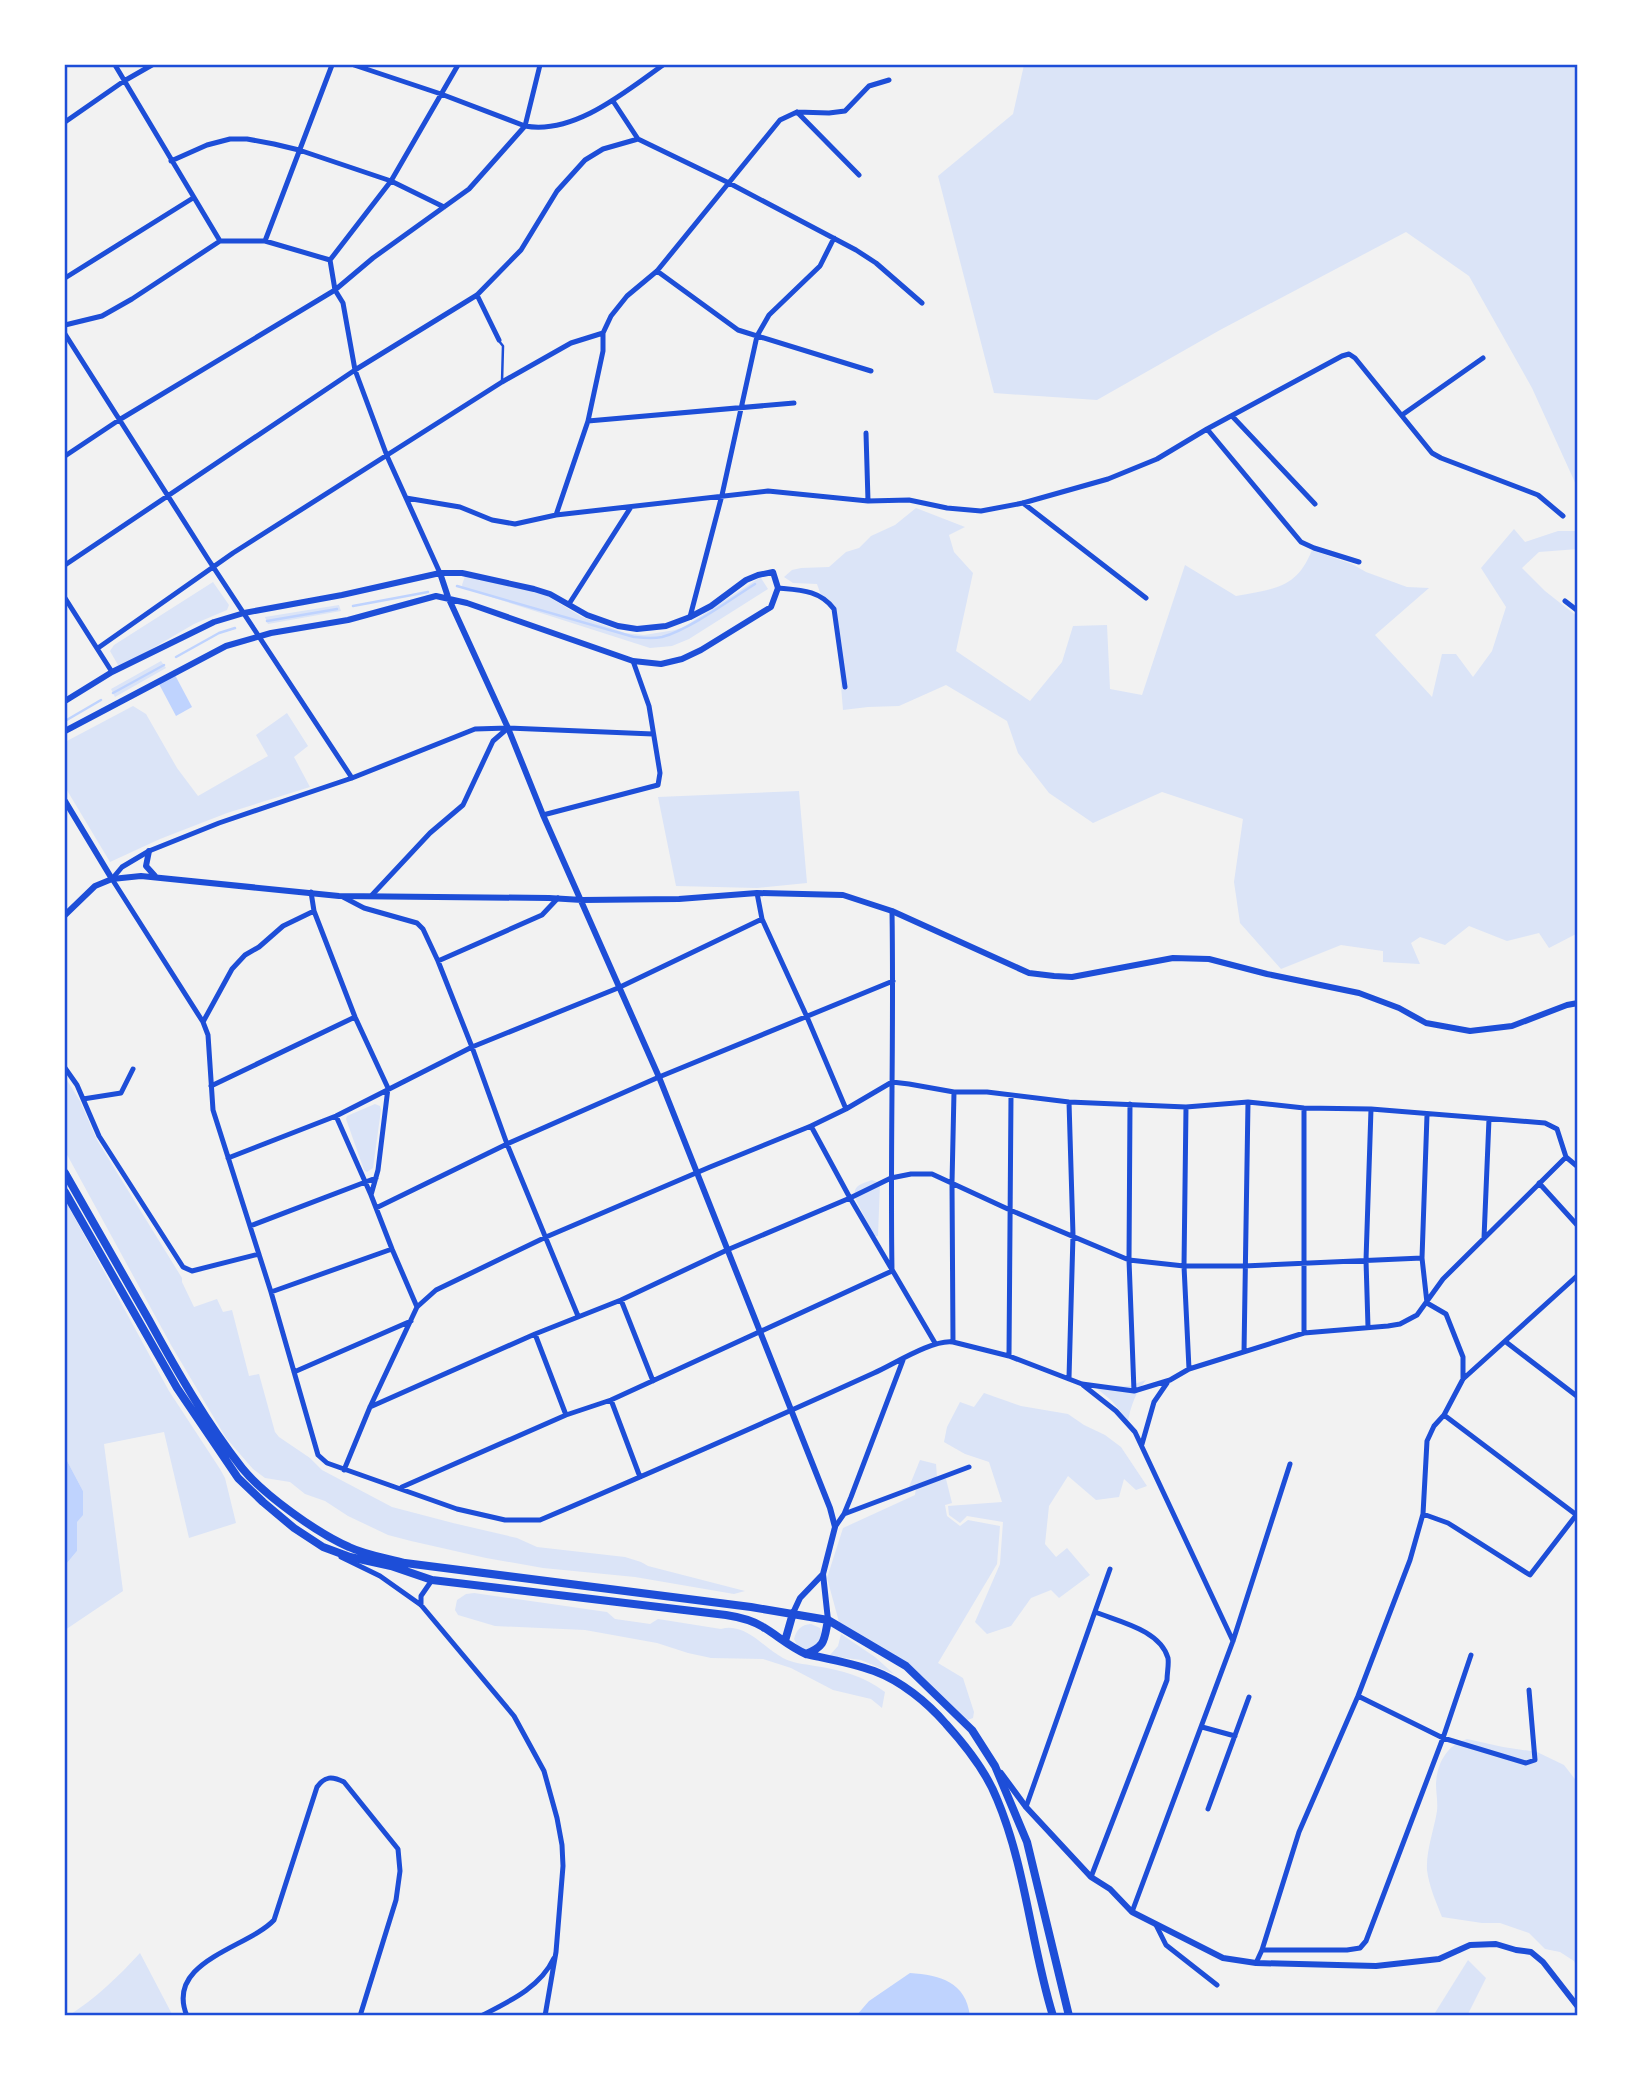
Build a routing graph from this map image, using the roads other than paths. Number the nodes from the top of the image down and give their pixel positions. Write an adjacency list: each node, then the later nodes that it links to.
1 (115, 65): 9 (street)
2 (152, 65): 9 (street)
3 (332, 65): 16 (street)
4 (355, 65): 10 (street)
5 (458, 65): 10 (street)
6 (540, 65): 14 (street)
7 (663, 65): 11 (street)
8 (889, 80): 12 (street)
9 (124, 81): 13 (street); 17 (street)
10 (441, 94): 14 (street); 19 (street)
11 (612, 101): 14 (street); 15 (street)
12 (797, 112): 18 (street); 20 (street)
13 (65, 122)
14 (525, 126): 22 (street)
15 (638, 139): 20 (street); 30 (street)
16 (299, 150): 17 (street); 19 (street); 25 (street)
17 (171, 162): 21 (street)
18 (859, 175)
19 (391, 181): 22 (street); 26 (street)
20 (729, 183): 23 (street); 27 (street)
21 (193, 198): 24 (street); 28 (street)
22 (444, 207): 29 (street)
23 (834, 238): 31 (street); 35 (street)
24 (220, 241): 25 (street); 32 (street)
25 (265, 241): 26 (street)
26 (330, 260): 29 (street)
27 (657, 271): 33 (street); 35 (street)
28 (65, 278)
29 (335, 290): 38 (street); 45 (street)
30 (477, 295): 36 (street); 38 (street)
31 (922, 303)
32 (65, 325)
33 (603, 333): 40 (street); 46 (street)
34 (65, 334): 45 (street)
35 (757, 336): 39 (street); 42 (street)
36 (499, 340): 40 (lane)
37 (1483, 358): 43 (street)
38 (355, 370): 50 (street); 51 (street)
39 (871, 371)
40 (502, 382): 50 (street)
41 (793, 403): 42 (street)
42 (741, 407): 46 (street); 52 (street)
43 (1402, 415): 44 (street); 59 (street)
44 (1232, 416): 47 (street); 56 (street)
45 (119, 420): 49 (street); 51 (street)
46 (588, 421): 58 (street)
47 (1207, 429): 55 (street); 60 (street)
48 (866, 433): 54 (street)
49 (65, 456)
50 (387, 456): 53 (street); 62 (street)
51 (167, 494): 61 (street); 62 (street)
52 (722, 495): 54 (street); 57 (street); 72 (street)
53 (406, 498): 58 (street); 63 (street)
54 (868, 501): 55 (street)
55 (1023, 503): 67 (street)
56 (1315, 503)
57 (632, 507): 58 (street); 69 (street)
58 (556, 515)
59 (1563, 516)
60 (1359, 562)
61 (65, 565)
62 (214, 568): 71 (street); 74 (street)
63 (440, 573): 65 (street); 69 (street); 71 (street)
64 (778, 589): 72 (street); 75 (street); 77 (street)
65 (448, 597): 73 (street); 75 (street); 79 (street)
66 (65, 598): 74 (street)
67 (1146, 598)
68 (1565, 601): 70 (street)
69 (569, 604): 72 (street)
70 (1578, 611)
71 (244, 613): 73 (street); 76 (street)
72 (690, 617)
73 (259, 636): 80 (street); 82 (street)
74 (98, 648): 76 (street)
75 (633, 661): 81 (street)
76 (112, 672): 78 (street)
77 (845, 687)
78 (65, 701)
79 (508, 728): 81 (street); 82 (street); 84 (street); 90 (street)
80 (65, 731)
81 (653, 734): 84 (street)
82 (352, 778): 85 (street)
83 (65, 800): 87 (street)
84 (543, 815): 93 (street)
85 (149, 851): 86 (street); 87 (street)
86 (156, 877): 87 (street); 88 (street)
87 (112, 879): 96 (street); 104 (street)
88 (311, 892): 91 (street); 94 (street)
89 (757, 893): 93 (street); 95 (street); 97 (street)
90 (372, 895): 91 (street); 92 (street)
91 (339, 896): 98 (street)
92 (558, 898): 93 (street); 98 (street)
93 (582, 900): 100 (street)
94 (314, 911): 102 (street); 104 (street)
95 (892, 911): 99 (street); 101 (street)
96 (65, 915)
97 (761, 919): 100 (street); 103 (street)
98 (438, 961): 105 (street)
99 (894, 981): 103 (street); 109 (street)
100 (618, 988): 105 (street); 108 (street)
101 (1578, 1003)
102 (355, 1017): 110 (street); 111 (street)
103 (807, 1017): 108 (street); 120 (street)
104 (203, 1022): 110 (street)
105 (472, 1046): 111 (street); 126 (street)
106 (65, 1068): 114 (street)
107 (133, 1069): 114 (street)
108 (659, 1077): 126 (street); 131 (street)
109 (892, 1083): 112 (street); 120 (street); 133 (street)
110 (211, 1086): 128 (street)
111 (388, 1088): 123 (street); 132 (street)
112 (954, 1092): 113 (street); 135 (street)
113 (1011, 1096): 115 (street); 141 (street)
114 (83, 1099): 149 (street)
115 (1069, 1102): 117 (street); 144 (street)
116 (1248, 1102): 118 (street); 119 (street); 155 (street)
117 (1130, 1104): 118 (street); 151 (street)
118 (1186, 1107): 154 (street)
119 (1304, 1108): 121 (street); 153 (street)
120 (846, 1109): 125 (street)
121 (1371, 1109): 122 (street); 152 (street)
122 (1427, 1115): 124 (street); 150 (street)
123 (336, 1116): 128 (street); 134 (street)
124 (1489, 1119): 127 (street); 146 (street)
125 (811, 1126): 131 (street); 139 (street)
126 (507, 1144): 140 (street); 145 (street)
127 (1566, 1157): 129 (street); 136 (street)
128 (228, 1158): 142 (street)
129 (1578, 1167)
130 (65, 1172): 204 (main road)
131 (696, 1173): 145 (street); 148 (street)
132 (376, 1178): 134 (street); 138 (street)
133 (891, 1178): 135 (street); 139 (street); 156 (street)
134 (365, 1182): 138 (street); 142 (street)
135 (952, 1183): 141 (street); 168 (street)
136 (1539, 1183): 143 (street); 146 (street)
137 (65, 1192): 198 (main road)
138 (371, 1195): 140 (street)
139 (850, 1198): 148 (street); 156 (street)
140 (376, 1208): 147 (street)
141 (1010, 1210): 144 (street); 172 (street)
142 (250, 1226): 149 (street)
143 (1578, 1226)
144 (1073, 1235): 151 (street); 176 (street)
145 (546, 1237): 161 (street); 162 (street)
146 (1484, 1238): 160 (street)
147 (392, 1249): 158 (street); 161 (street)
148 (727, 1250): 159 (street); 167 (street)
149 (259, 1254): 158 (street)
150 (1422, 1258): 152 (street); 160 (street)
151 (1129, 1260): 154 (street); 181 (street)
152 (1366, 1260): 153 (street); 164 (street)
153 (1303, 1262): 155 (street); 165 (street)
154 (1184, 1266): 155 (street); 174 (street)
155 (1244, 1266): 171 (street)
156 (892, 1271): 167 (street); 170 (street)
157 (1577, 1279): 169 (street)
158 (271, 1292): 175 (street)
159 (621, 1300): 162 (street); 179 (street)
160 (1427, 1303): 164 (street); 177 (street)
161 (417, 1307): 163 (street)
162 (578, 1316): 166 (street)
163 (411, 1321): 175 (street); 184 (street)
164 (1368, 1327): 165 (street)
165 (1304, 1333): 171 (street)
166 (535, 1334): 184 (street); 186 (street)
167 (759, 1334): 179 (street); 185 (street)
168 (953, 1342): 170 (street); 172 (street)
169 (1506, 1342): 177 (street); 182 (street)
170 (934, 1343): 173 (street)
171 (1244, 1352): 174 (street)
172 (1009, 1356): 176 (street)
173 (903, 1360): 185 (street); 194 (street)
174 (1189, 1369): 178 (street)
175 (294, 1372): 191 (street)
176 (1069, 1378): 180 (street)
177 (1463, 1379): 187 (street)
178 (1170, 1380): 181 (street); 188 (street)
179 (653, 1381): 183 (street)
180 (1082, 1384): 181 (street); 188 (street)
181 (1134, 1391)
182 (1578, 1397)
183 (611, 1400): 186 (street); 192 (street)
184 (370, 1407): 191 (street)
185 (791, 1411): 192 (street); 197 (street)
186 (566, 1415): 193 (street)
187 (1444, 1415): 195 (street); 196 (street)
188 (1142, 1444): 206 (street)
189 (1290, 1464): 206 (street)
190 (969, 1467): 194 (street)
191 (344, 1470): 193 (street)
192 (640, 1477): 193 (street)
193 (400, 1488)
194 (844, 1514): 197 (street)
195 (1423, 1514): 196 (street); 211 (street)
196 (1578, 1515)
197 (835, 1527): 200 (street)
198 (323, 1547): 201 (main road); 202 (street)
199 (1110, 1569): 203 (street)
200 (823, 1574): 204 (street); 205 (street)
201 (432, 1580): 202 (street); 207 (main road)
202 (421, 1605): 223 (street)
203 (1096, 1612): 217 (street); 219 (street)
204 (793, 1613): 205 (main road); 207 (main road)
205 (828, 1620): 208 (main road); 216 (main road)
206 (1233, 1641): 213 (street)
207 (785, 1642): 208 (main road)
208 (806, 1654): 231 (main road)
209 (1471, 1655): 215 (street)
210 (1529, 1690): 215 (street)
211 (1358, 1696): 215 (street); 222 (street)
212 (1250, 1697): 214 (street)
213 (1202, 1727): 214 (street); 220 (street)
214 (1235, 1736): 218 (street)
215 (1443, 1738): 222 (street)
216 (995, 1766): 217 (street); 232 (main road)
217 (1026, 1807): 219 (street)
218 (1208, 1809)
219 (1091, 1877): 220 (street)
220 (1132, 1912): 221 (street)
221 (1156, 1925): 224 (street); 225 (street)
222 (1262, 1950): 224 (street)
223 (556, 1952): 229 (street); 230 (street)
224 (1256, 1963): 226 (street)
225 (1217, 1984)
226 (1578, 2007)
227 (187, 2016): 228 (street)
228 (360, 2016)
229 (481, 2016)
230 (545, 2016)
231 (1053, 2016)
232 (1069, 2016)

